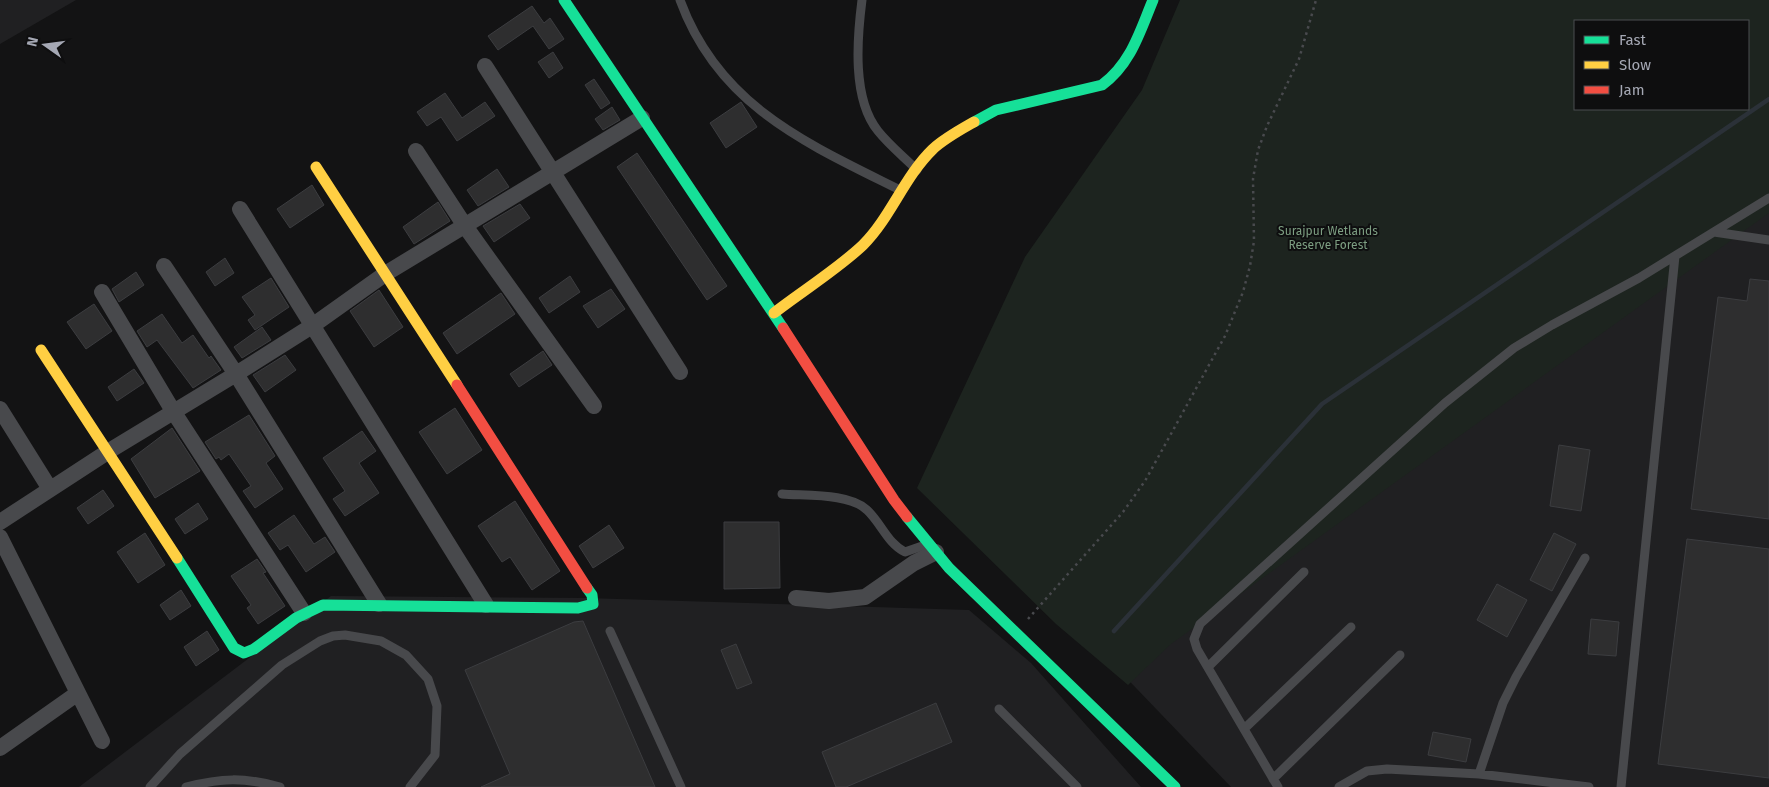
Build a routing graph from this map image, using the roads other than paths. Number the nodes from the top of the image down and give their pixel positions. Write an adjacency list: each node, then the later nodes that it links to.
1 (564, 0): 6 (street)
2 (680, 0): 11 (lane)
3 (862, 0): 9 (lane)
4 (1153, 0): 9 (street)
5 (485, 66): 10 (street)
6 (642, 118): 10 (street); 21 (street)
7 (416, 151): 14 (street)
8 (316, 167): 19 (street)
9 (917, 170): 11 (street)
10 (553, 174): 14 (street); 24 (street)
11 (902, 191): 21 (street)
12 (1769, 198): 15 (lane)
13 (240, 209): 22 (street)
14 (465, 226): 19 (street); 26 (street)
15 (1714, 232): 16 (lane); 17 (lane)
16 (1769, 240)
17 (1675, 256): 44 (lane); 61 (lane)
18 (164, 266): 25 (street)
19 (384, 274): 22 (street); 39 (street)
20 (102, 292): 28 (street)
21 (774, 314): 34 (street)
22 (312, 326): 25 (street); 39 (street)
23 (41, 350): 29 (street)
24 (680, 372)
25 (236, 374): 28 (street); 38 (street)
26 (594, 406)
27 (0, 408): 30 (street)
28 (173, 411): 29 (street); 40 (street)
29 (109, 451): 30 (street); 40 (street)
30 (50, 489): 32 (street)
31 (782, 494): 34 (lane)
32 (0, 522)
33 (0, 537): 45 (street)
34 (932, 548): 37 (street); 58 (street)
35 (1585, 558): 50 (lane)
36 (1304, 572): 44 (lane)
37 (796, 598)
38 (379, 604): 39 (street); 40 (street)
39 (486, 605)
40 (304, 613)
41 (1351, 627): 47 (lane)
42 (610, 631): 56 (lane)
43 (1400, 655): 51 (lane)
44 (1208, 667): 47 (lane)
45 (78, 693): 48 (street); 49 (street)
46 (1000, 709): 57 (lane)
47 (1244, 729): 51 (lane)
48 (102, 741)
49 (0, 748)
50 (1479, 774): 59 (lane); 60 (lane)
51 (1275, 783)
52 (150, 787): 55 (lane)
53 (186, 787): 54 (lane)
54 (280, 787)
55 (410, 787)
56 (681, 787)
57 (1077, 787)
58 (1175, 787)
59 (1340, 787)
60 (1589, 787)
61 (1621, 787)

